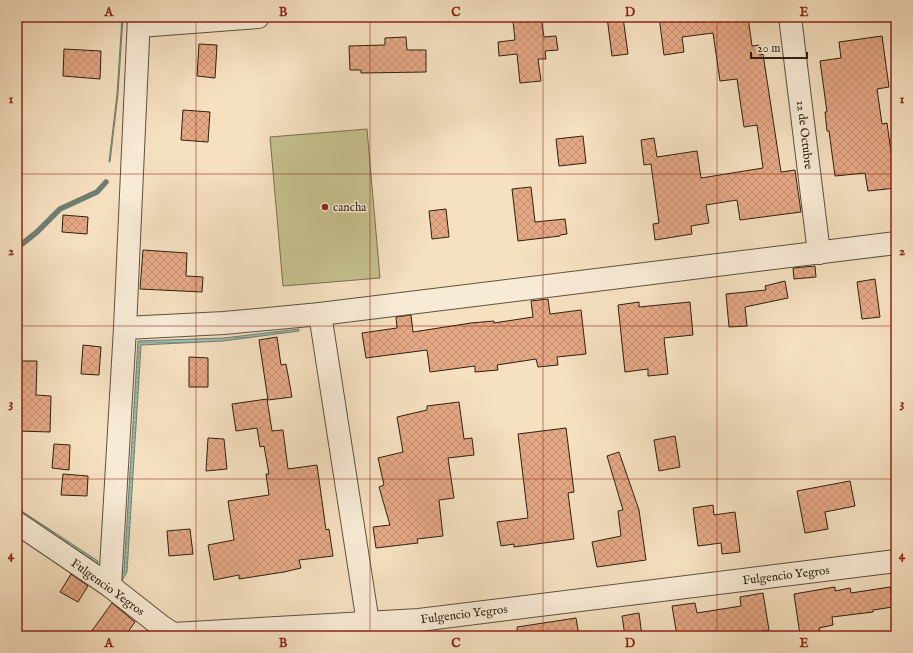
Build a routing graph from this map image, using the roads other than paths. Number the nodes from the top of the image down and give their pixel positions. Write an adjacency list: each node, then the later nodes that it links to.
1 (258, 17): 3 (street)
2 (790, 17): 5 (street, 12 de Octubre)
3 (139, 22): 7 (street)
4 (896, 243): 5 (street)
5 (819, 253): 6 (street)
6 (320, 314): 7 (street); 11 (street)
7 (125, 328): 10 (street)
8 (17, 523): 10 (street, Fulgencio Yegros)
9 (896, 561): 11 (street, Fulgencio Yegros)
10 (110, 586): 12 (street, Fulgencio Yegros)
11 (368, 623): 12 (street, Fulgencio Yegros)
12 (173, 635)

